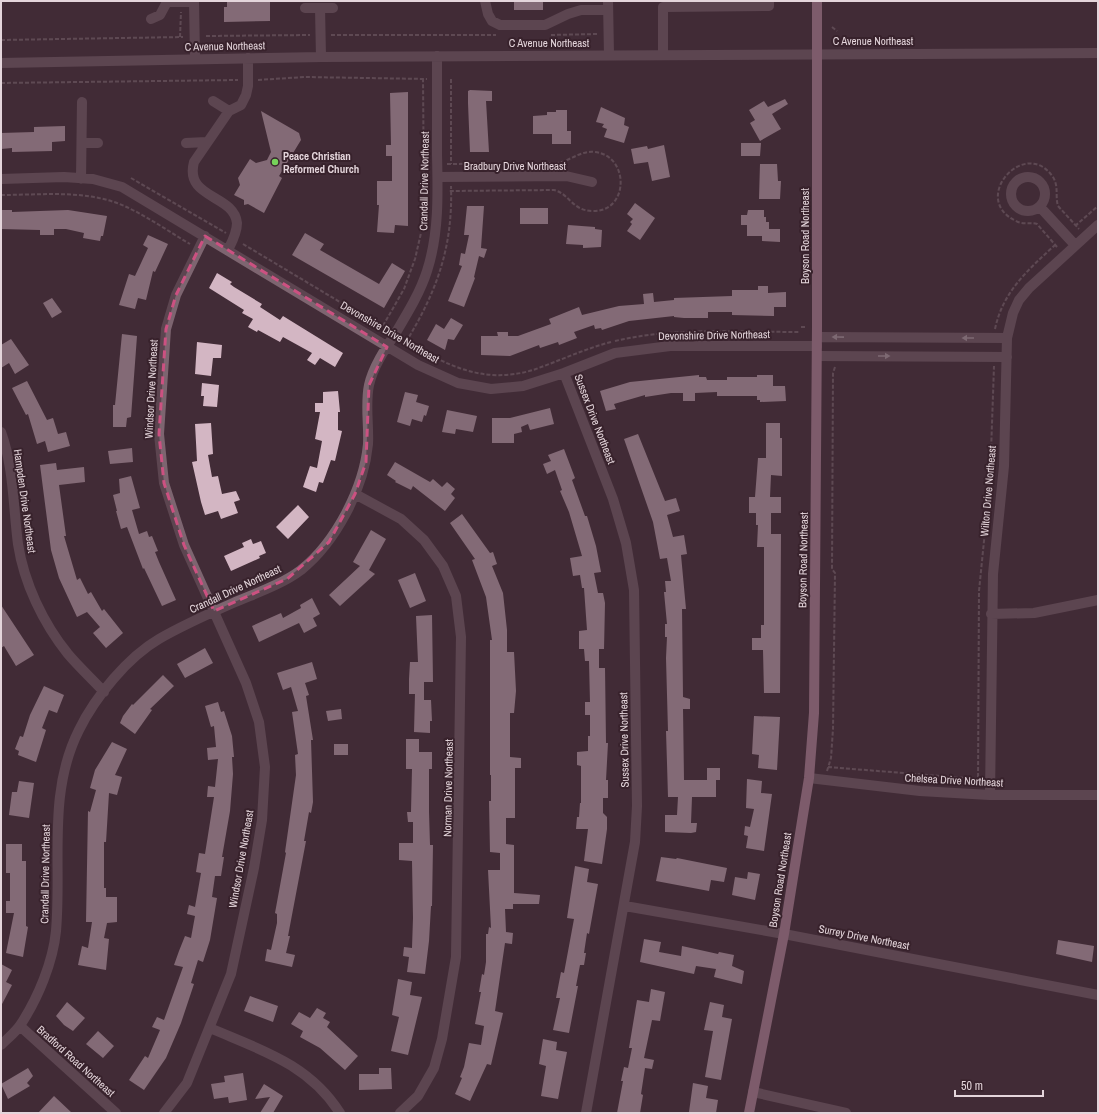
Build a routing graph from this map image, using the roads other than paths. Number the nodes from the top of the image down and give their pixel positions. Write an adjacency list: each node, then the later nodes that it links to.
1 (194, 1): 11 (street); 18 (street)
2 (485, 1): 7 (street)
3 (769, 1): 6 (street)
4 (817, 1): 12 (main road, Boyson Road Northeast)
5 (659, 4): 6 (street); 15 (street)
6 (691, 4)
7 (608, 6): 14 (street)
8 (305, 8): 9 (street)
9 (320, 8): 10 (street); 17 (street)
10 (333, 8)
11 (151, 19)
12 (817, 53): 13 (street, C Avenue Northeast); 15 (street, C Avenue Northeast); 39 (main road, Boyson Road Northeast)
13 (1098, 53)
14 (608, 55): 15 (street, C Avenue Northeast); 16 (street, C Avenue Northeast)
15 (663, 55)
16 (436, 56): 17 (street, C Avenue Northeast); 28 (street, Crandall Drive Northeast)
17 (321, 57): 19 (street, C Avenue Northeast)
18 (195, 58): 19 (street, C Avenue Northeast); 20 (street, C Avenue Northeast)
19 (248, 58): 23 (street)
20 (1, 63)
21 (214, 101): 23 (street)
22 (82, 102): 26 (street)
23 (228, 112): 25 (street)
24 (186, 142): 25 (street)
25 (207, 142): 36 (street)
26 (82, 143): 27 (street); 30 (street)
27 (98, 143)
28 (438, 178): 31 (street, Bradbury Drive Northeast); 38 (street, Crandall Drive Northeast)
29 (1, 179): 30 (street, Devonshire Drive Northeast)
30 (81, 179): 34 (street, Devonshire Drive Northeast)
31 (592, 182)
32 (1040, 207): 35 (street)
33 (1098, 225): 35 (street, Wilton Drive Northeast)
34 (205, 236): 36 (street, Devonshire Drive Northeast); 45 (street, Windsor Drive Northeast)
35 (1075, 246): 37 (street, Wilton Drive Northeast)
36 (228, 250): 38 (street, Devonshire Drive Northeast)
37 (1007, 338): 39 (street, Devonshire Drive Northeast, one-way to 39); 40 (street, Wilton Drive Northeast)
38 (387, 346): 41 (street, Devonshire Drive Northeast); 43 (street, Crandall Drive Northeast)
39 (817, 346): 40 (street, Devonshire Drive Northeast, one-way to 40); 41 (street, Devonshire Drive Northeast); 48 (main road, Boyson Road Northeast)
40 (1007, 357): 46 (street, Wilton Drive Northeast)
41 (564, 373): 51 (street, Sussex Drive Northeast)
42 (1, 432): 47 (street, Hampden Drive Northeast)
43 (355, 494): 45 (street, Crandall Drive Northeast); 61 (street, Norman Drive Northeast)
44 (1098, 600): 46 (street)
45 (214, 611): 47 (street, Crandall Drive Northeast); 55 (street, Windsor Drive Northeast)
46 (991, 614): 49 (street, Wilton Drive Northeast)
47 (104, 692): 54 (street, Crandall Drive Northeast)
48 (809, 778): 49 (street, Chelsea Drive Northeast); 52 (main road, Boyson Road Northeast)
49 (990, 795): 50 (street, Chelsea Drive Northeast)
50 (1098, 795)
51 (625, 906): 52 (street, Surrey Drive Northeast); 62 (street, Sussex Drive Northeast)
52 (784, 934): 53 (street, Surrey Drive Northeast); 57 (main road, Boyson Road Northeast)
53 (1098, 995)
54 (20, 1026): 56 (street, Crandall Drive Northeast); 58 (street, Bradford Road Northeast)
55 (210, 1028): 59 (street, Windsor Drive Northeast); 60 (street)
56 (1, 1045)
57 (753, 1092): 63 (main road, Boyson Road Northeast); 64 (street)
58 (116, 1113)
59 (164, 1113)
60 (340, 1113)
61 (400, 1113)
62 (586, 1113)
63 (749, 1113)
64 (846, 1113)

